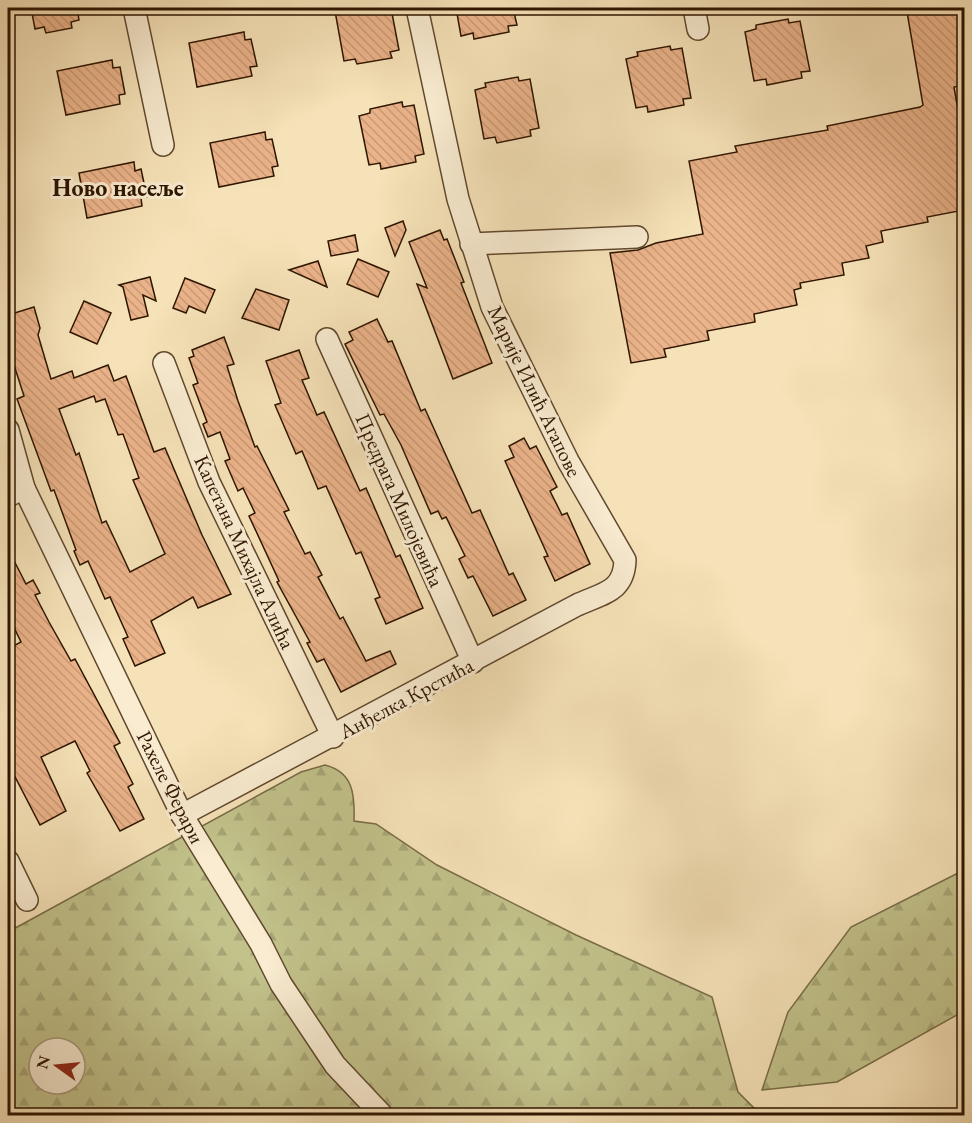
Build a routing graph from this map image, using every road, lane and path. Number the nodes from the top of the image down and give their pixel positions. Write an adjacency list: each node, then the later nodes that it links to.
1 (134, 8): 5 (street)
2 (417, 8): 7 (street, Марије Илић Агапове)
3 (694, 8): 4 (street)
4 (698, 29)
5 (163, 146)
6 (637, 237): 7 (street)
7 (471, 244): 12 (street, Марије Илић Агапове)
8 (327, 339): 13 (street, Предрага Милојевића)
9 (164, 363): 14 (street, Капетана Михајла Алића)
10 (8, 430): 11 (street, Рахеле Ферари)
11 (16, 492): 15 (street, Рахеле Ферари)
12 (625, 576): 13 (street, Анђелка Крстића)
13 (473, 662): 14 (street, Анђелка Крстића)
14 (333, 737): 15 (street, Анђелка Крстића)
15 (182, 815): 18 (street, Рахеле Ферари)
16 (8, 861): 17 (street)
17 (27, 900)
18 (382, 1116)

